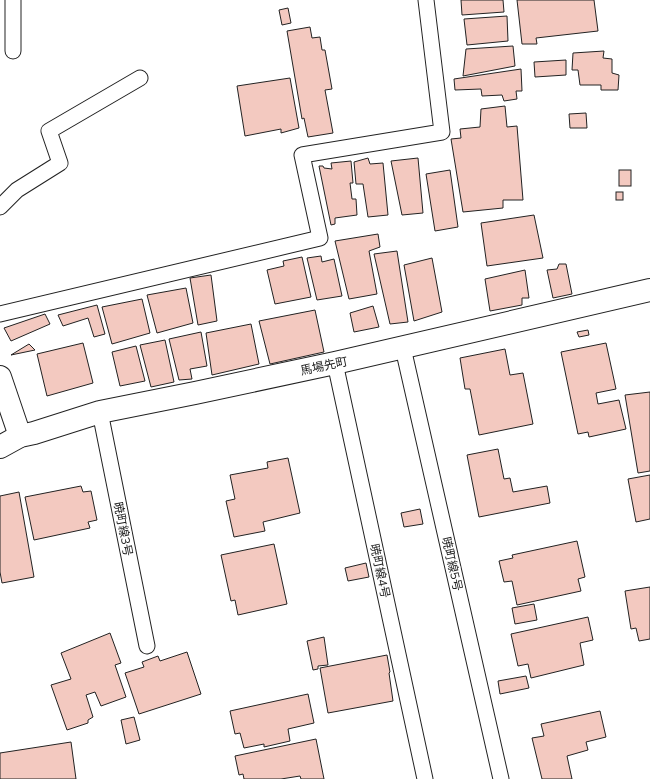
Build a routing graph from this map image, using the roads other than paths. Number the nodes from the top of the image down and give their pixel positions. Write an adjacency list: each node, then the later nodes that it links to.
1 (13, 0): 3 (lane)
2 (426, 0): 7 (lane)
3 (13, 51)
4 (140, 78): 5 (lane)
5 (0, 207)
6 (650, 290): 8 (street, 馬場先町)
7 (0, 314)
8 (403, 348): 9 (street, 馬場先町); 16 (lane, 暁町線5号)
9 (335, 363): 11 (street, 馬場先町); 15 (lane, 暁町線4号)
10 (0, 377): 12 (street)
11 (100, 412): 12 (street, 馬場先町); 14 (lane, 暁町線3号)
12 (20, 436): 13 (street, 馬場先町)
13 (0, 446)
14 (147, 646)
15 (426, 779)
16 (501, 779)

